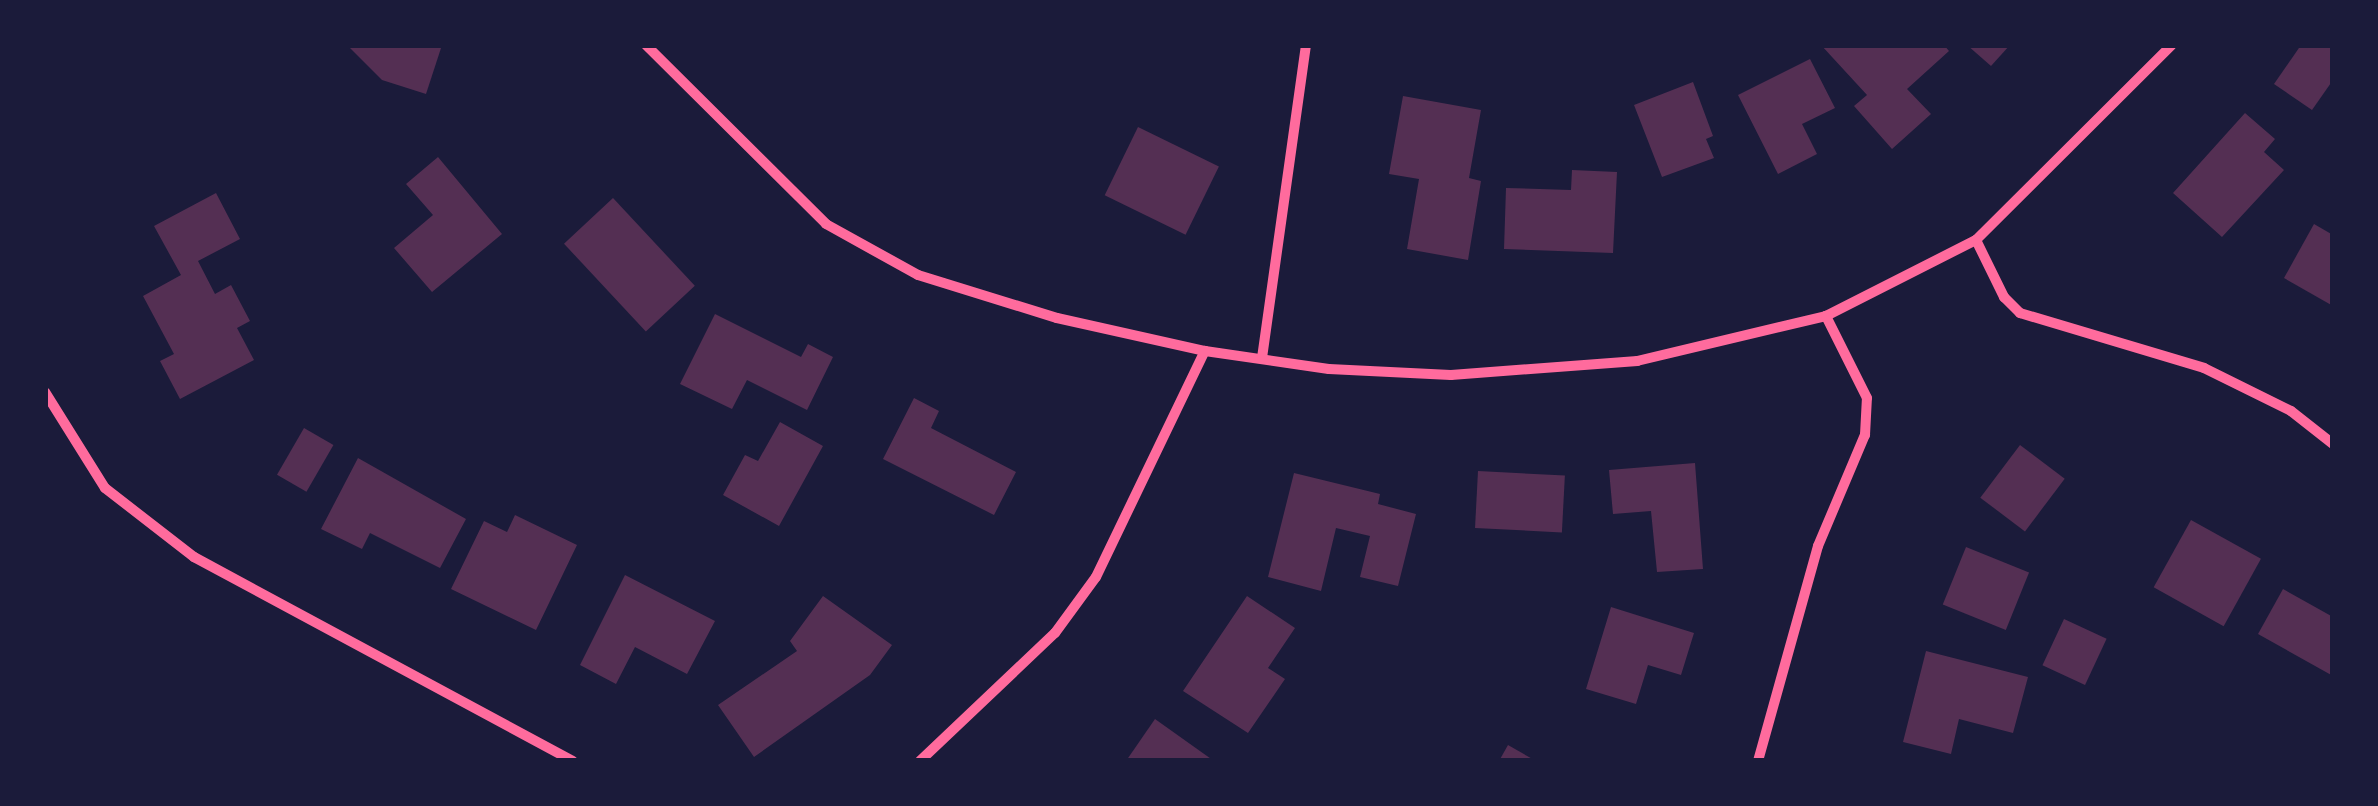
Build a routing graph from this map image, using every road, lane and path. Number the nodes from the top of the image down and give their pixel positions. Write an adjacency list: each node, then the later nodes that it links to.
1 (646, 45): 6 (street)
2 (1306, 45): 7 (street)
3 (2172, 45): 4 (street)
4 (1976, 240): 5 (street); 9 (street)
5 (1826, 316): 7 (street); 12 (street)
6 (1205, 351): 7 (street); 10 (street)
7 (1262, 358)
8 (45, 392): 11 (street)
9 (2333, 444)
10 (921, 760)
11 (573, 761)
12 (1758, 761)

